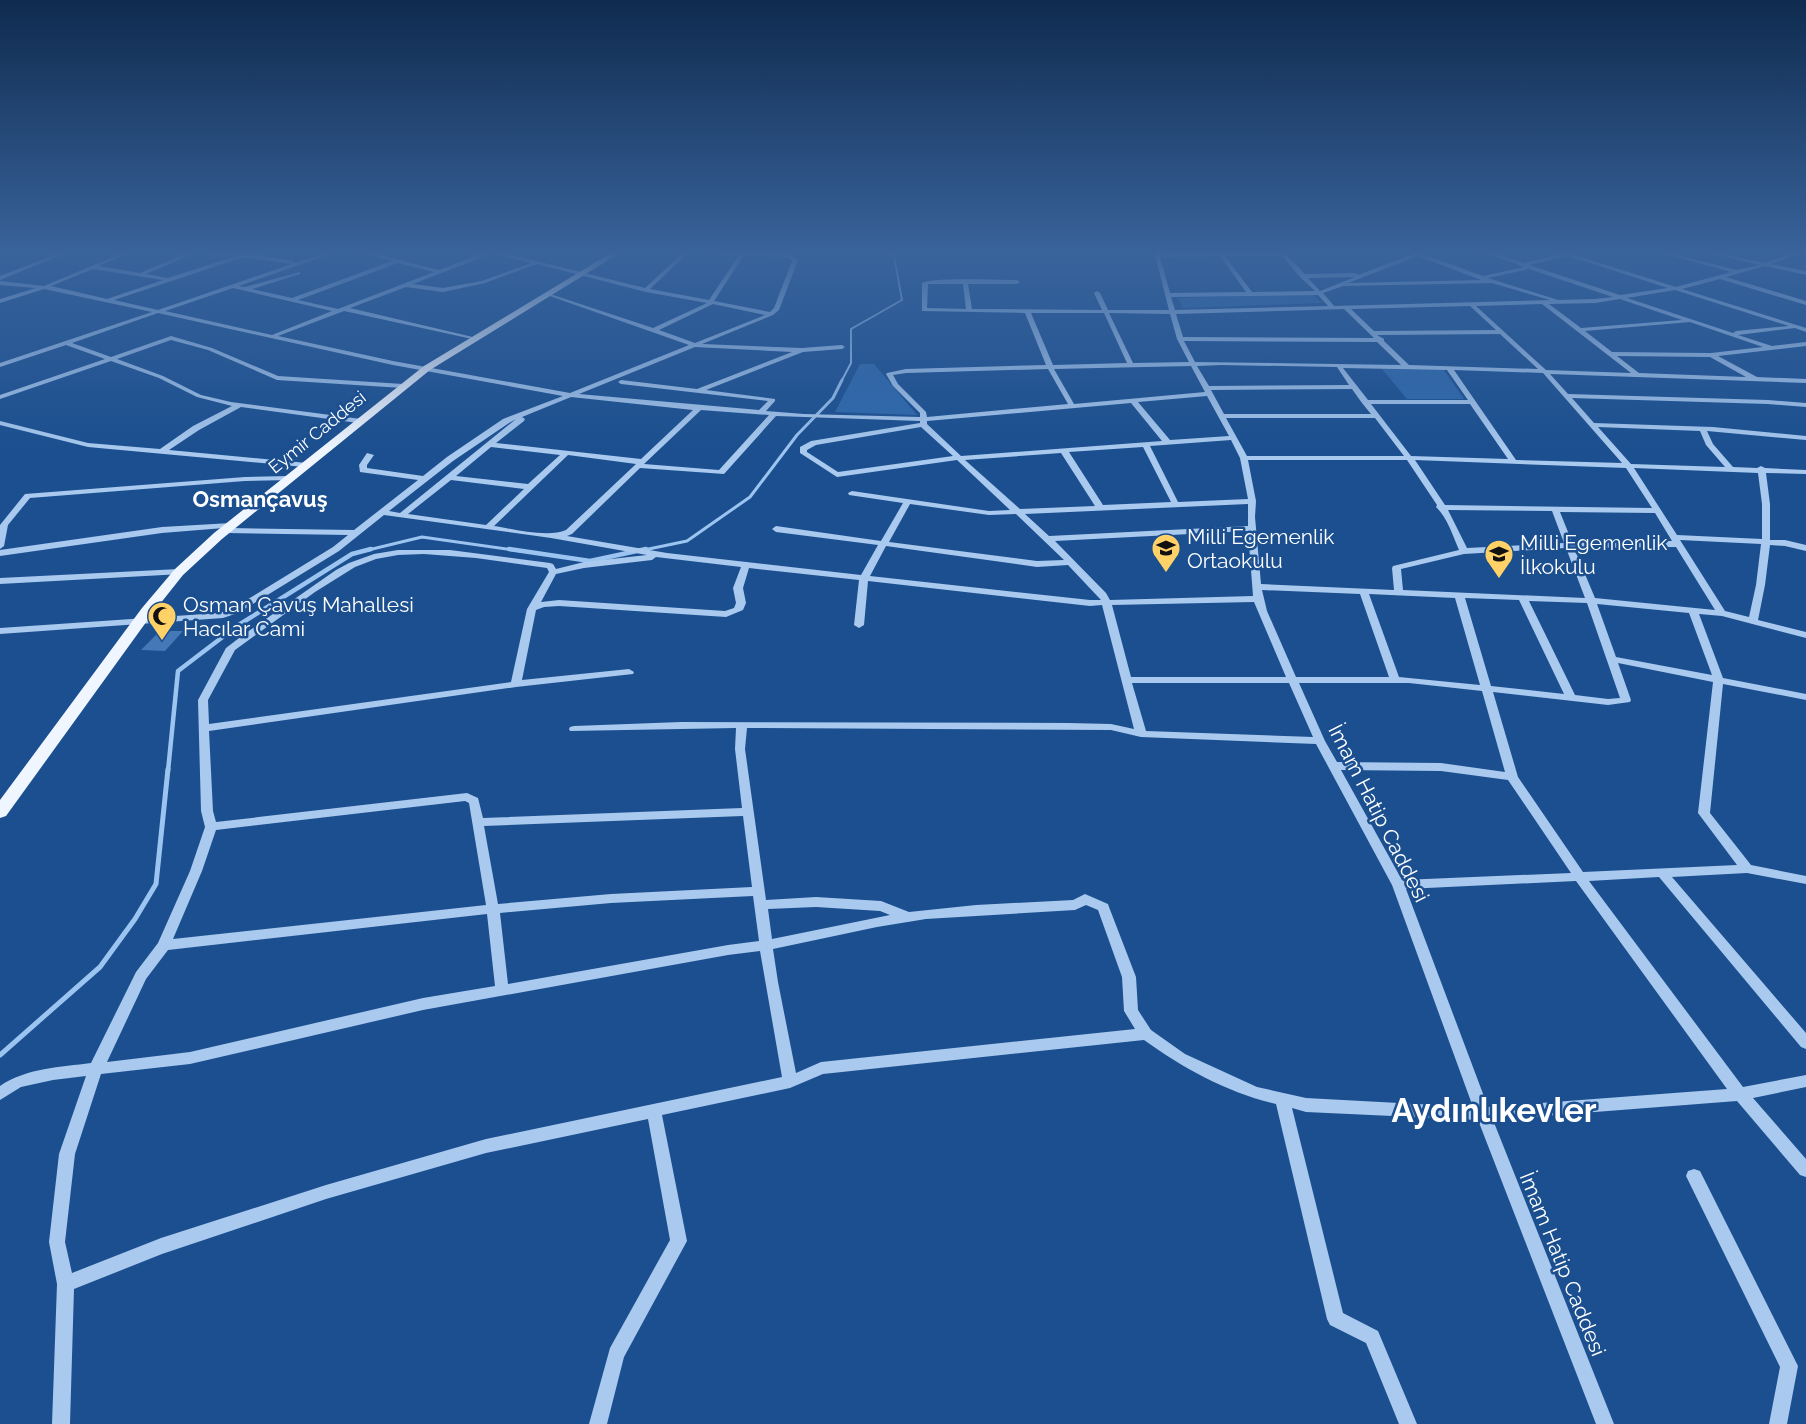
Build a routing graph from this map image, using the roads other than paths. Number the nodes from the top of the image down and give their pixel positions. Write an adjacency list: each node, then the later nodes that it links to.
1 (140, 317): 29 (street)
2 (184, 317): 25 (street)
3 (322, 317): 25 (street)
4 (376, 317): 26 (street)
5 (510, 317): 26 (main road, Eymir Caddesi)
6 (617, 317): 19 (street)
7 (681, 317): 19 (street)
8 (763, 317): 31 (street)
9 (1030, 317): 42 (street)
10 (1107, 317): 40 (street)
11 (1174, 317): 27 (street, İmam Hatip Caddesi)
12 (1357, 317): 23 (street)
13 (1486, 317): 22 (street)
14 (1564, 317): 20 (street)
15 (1682, 317): 17 (street)
16 (1768, 317): 18 (street)
17 (1692, 321): 20 (street); 24 (street)
18 (1797, 327): 21 (street); 24 (street)
19 (654, 330): 31 (street)
20 (1581, 330): 35 (street)
21 (1806, 330)
22 (1503, 332): 23 (street); 46 (street)
23 (1374, 333): 28 (street)
24 (1729, 333): 33 (street)
25 (275, 335): 44 (street)
26 (475, 339): 44 (main road, Eymir Caddesi)
27 (1180, 339): 28 (street); 38 (street, İmam Hatip Caddesi)
28 (1382, 340): 43 (street)
29 (67, 343): 37 (street); 39 (street)
30 (1806, 344): 33 (street)
31 (699, 346): 34 (street); 55 (street)
32 (842, 347): 34 (street)
33 (1772, 348): 36 (street)
34 (802, 350): 53 (street)
35 (1612, 354): 36 (street); 47 (street)
36 (1711, 355): 48 (street)
37 (111, 357): 51 (street); 57 (street); 61 (street)
38 (1191, 363): 40 (street); 41 (street); 54 (street, İmam Hatip Caddesi)
39 (0, 365)
40 (1131, 365): 42 (street)
41 (1338, 366): 43 (street); 52 (street)
42 (1050, 367): 63 (street); 71 (street)
43 (1407, 367): 45 (street)
44 (427, 368): 51 (main road, Eymir Caddesi); 55 (street)
45 (1449, 368): 46 (street); 60 (street)
46 (1544, 371): 47 (street); 56 (street)
47 (1640, 376): 48 (street)
48 (1759, 381): 49 (street)
49 (1806, 381)
50 (621, 382): 53 (street)
51 (403, 386): 70 (main road, Eymir Caddesi)
52 (1353, 387): 54 (street); 59 (street)
53 (700, 390): 65 (street)
54 (1207, 391): 58 (street); 68 (street, İmam Hatip Caddesi)
55 (570, 395): 64 (street); 66 (street)
56 (1568, 396): 62 (street); 73 (street)
57 (0, 397)
58 (1132, 400): 63 (street); 77 (street)
59 (1364, 402): 60 (street); 69 (street)
60 (1473, 402): 87 (street)
61 (238, 405): 70 (street); 80 (street)
62 (1806, 405)
63 (1072, 406): 71 (street)
64 (699, 408): 65 (street); 88 (street)
65 (760, 413): 67 (street)
66 (521, 414): 78 (street); 96 (street)
67 (774, 414): 71 (street); 88 (street)
68 (1222, 416): 69 (street); 75 (street, İmam Hatip Caddesi)
69 (1374, 416): 86 (street)
70 (358, 421): 89 (main road, Eymir Caddesi)
71 (924, 422): 84 (street); 84 (street)
72 (0, 423): 80 (street)
73 (1590, 425): 74 (street); 90 (street)
74 (1703, 429): 76 (street); 91 (street)
75 (1233, 438): 77 (street); 85 (street, İmam Hatip Caddesi)
76 (1806, 438)
77 (1167, 442): 79 (street)
78 (488, 444): 82 (street); 94 (street)
79 (1145, 444): 81 (street); 101 (street)
80 (161, 452): 89 (street)
81 (1064, 452): 84 (street); 103 (street)
82 (566, 453): 88 (street); 97 (street)
83 (369, 455): 96 (street)
84 (957, 458): 107 (street)
85 (1244, 458): 86 (street); 100 (street, İmam Hatip Caddesi)
86 (1408, 458): 87 (street); 102 (street)
87 (1513, 461): 90 (street)
88 (640, 464): 115 (street)
89 (304, 465): 95 (main road, Eymir Caddesi)
90 (1629, 466): 91 (street); 105 (street)
91 (1730, 468): 92 (street)
92 (1761, 468): 93 (street); 119 (street)
93 (1806, 472)
94 (448, 477): 97 (street); 108 (street)
95 (288, 478): 110 (main road, Eymir Caddesi); 113 (street)
96 (425, 479): 106 (street)
97 (531, 487): 109 (street)
98 (852, 494): 99 (street)
99 (908, 501): 107 (street); 118 (street)
100 (1252, 501): 101 (street); 111 (street, İmam Hatip Caddesi)
101 (1176, 505): 103 (street)
102 (1440, 507): 104 (street); 123 (street)
103 (1101, 509): 107 (street)
104 (1554, 510): 105 (street); 120 (street)
105 (1657, 512): 117 (street)
106 (384, 513): 108 (street); 114 (street)
107 (1019, 514): 116 (street)
108 (402, 515): 109 (street)
109 (488, 527): 115 (street)
110 (228, 528): 114 (street); 124 (street); 128 (main road, Eymir Caddesi)
111 (1252, 528): 116 (street); 134 (street, İmam Hatip Caddesi)
112 (776, 529): 118 (street)
113 (1, 533): 121 (street)
114 (356, 533): 143 (street)
115 (554, 536): 125 (street)
116 (1047, 539): 126 (street)
117 (1675, 540): 119 (street); 120 (street); 141 (street)
118 (884, 543): 126 (street); 130 (street)
119 (1765, 543): 122 (street); 142 (street)
120 (1569, 545): 123 (street); 137 (street)
121 (0, 546)
122 (1806, 548)
123 (1464, 551): 133 (street)
124 (0, 553)
125 (667, 556): 127 (street); 129 (street)
126 (1071, 562): 138 (street)
127 (746, 564): 130 (street); 139 (street)
128 (179, 572): 131 (street); 143 (main road, Eymir Caddesi)
129 (553, 572): 139 (street); 158 (street)
130 (864, 578): 138 (street); 144 (street)
131 (0, 581)
132 (1363, 590): 133 (street); 134 (street); 152 (street)
133 (1399, 592): 135 (street)
134 (1258, 593): 138 (street); 149 (street, İmam Hatip Caddesi)
135 (1459, 594): 136 (street); 154 (street)
136 (1523, 598): 137 (street); 156 (street)
137 (1591, 601): 140 (street); 147 (street)
138 (1107, 602): 151 (street)
139 (532, 609): 153 (street)
140 (1693, 610): 141 (street); 150 (street)
141 (1722, 613): 142 (street)
142 (1753, 621): 146 (street)
143 (139, 622): 145 (street); 164 (main road, Eymir Caddesi)
144 (859, 625)
145 (0, 631)
146 (1806, 635)
147 (1612, 659): 150 (street); 156 (street)
148 (629, 672): 153 (street)
149 (1292, 678): 151 (street); 152 (street); 161 (street, İmam Hatip Caddesi)
150 (1718, 679): 155 (street); 168 (street)
151 (1126, 680): 160 (street)
152 (1395, 680): 154 (street)
153 (516, 684): 158 (street)
154 (1487, 688): 156 (street); 163 (street)
155 (1806, 697)
156 (1571, 698)
157 (742, 725): 159 (street); 160 (street); 165 (street)
158 (205, 729): 167 (street)
159 (574, 729)
160 (1141, 734): 161 (street)
161 (1320, 741): 162 (street, İmam Hatip Caddesi)
162 (1333, 766): 163 (street); 172 (street, İmam Hatip Caddesi)
163 (1512, 777): 170 (street)
164 (0, 812)
165 (749, 812): 166 (street); 173 (street)
166 (478, 822): 167 (street); 175 (street)
167 (211, 827): 177 (street)
168 (1748, 869): 169 (street); 171 (street)
169 (1663, 874): 170 (street); 181 (street)
170 (1580, 878): 172 (street); 186 (street)
171 (1806, 879)
172 (1398, 885): 189 (street, İmam Hatip Caddesi)
173 (760, 891): 174 (street); 175 (street)
174 (761, 905): 176 (street); 178 (street)
175 (493, 910): 177 (street); 179 (street)
176 (910, 918): 178 (street); 180 (street)
177 (164, 945): 182 (street)
178 (768, 947): 179 (street); 184 (street)
179 (502, 991): 182 (street)
180 (1146, 1034): 184 (street); 187 (street)
181 (1806, 1042)
182 (96, 1070): 185 (street); 192 (street)
183 (1806, 1081): 186 (street)
184 (790, 1082): 188 (street)
185 (0, 1094)
186 (1740, 1094): 189 (street); 190 (street)
187 (1282, 1100): 189 (street); 195 (street)
188 (654, 1111): 192 (street); 194 (street)
189 (1483, 1114): 196 (street, İmam Hatip Caddesi)
190 (1806, 1170)
191 (1694, 1176): 197 (street)
192 (66, 1284): 193 (street)
193 (61, 1424)
194 (597, 1424)
195 (1408, 1424)
196 (1605, 1424)
197 (1778, 1424)

